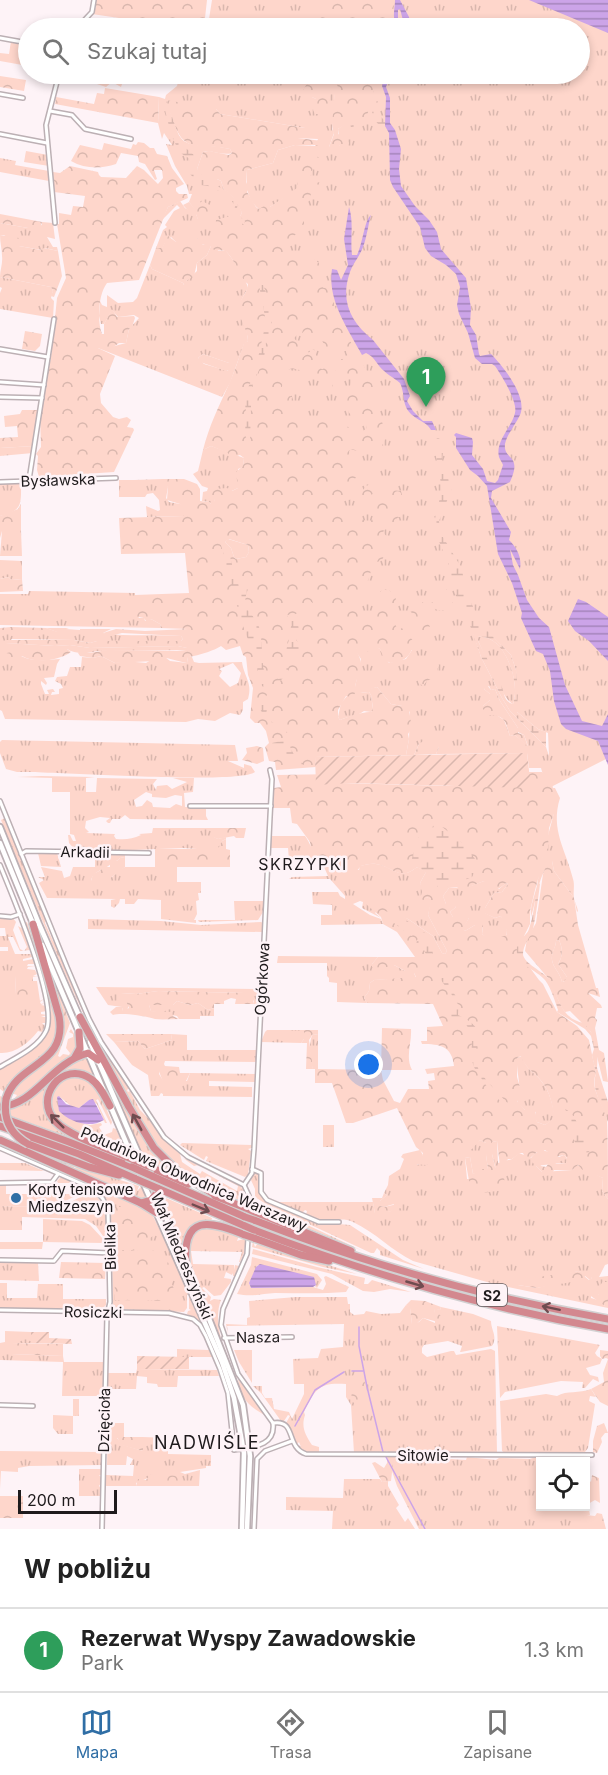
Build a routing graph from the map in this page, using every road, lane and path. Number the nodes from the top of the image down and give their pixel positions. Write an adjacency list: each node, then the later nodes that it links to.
1 (94, 0): 2 (street)
2 (86, 18)
3 (0, 38): 4 (street)
4 (18, 41)
5 (57, 84): 8 (street)
6 (0, 94): 7 (street)
7 (23, 98)
8 (50, 111): 10 (street); 11 (street)
9 (0, 134): 11 (street)
10 (131, 139)
11 (47, 143): 12 (street)
12 (56, 223)
13 (54, 319): 15 (street)
14 (0, 349): 15 (street)
15 (48, 357): 17 (street)
16 (0, 382): 17 (street)
17 (44, 385): 19 (street)
18 (0, 397): 19 (street)
19 (42, 398): 21 (street)
20 (116, 478): 21 (street, Bysławska)
21 (29, 480): 22 (street, Bysławska)
22 (0, 482)
23 (270, 770): 26 (street, Ogórkowa)
24 (0, 801): 30 (street)
25 (190, 806): 26 (street)
26 (271, 806): 47 (street, Ogórkowa)
27 (0, 827): 35 (main road, Wał Miedzeszyński)
28 (0, 843): 34 (main road, Wał Miedzeszyński)
29 (149, 853): 30 (street, Arkadii)
30 (21, 854): 51 (street)
31 (0, 865): 32 (street)
32 (20, 914): 33 (street); 40 (street)
33 (0, 916)
34 (33, 924): 36 (main road, Wał Miedzeszyński); 49 (highway, bridge)
35 (80, 1017): 39 (main road, Wał Miedzeszyński); 53 (highway, one-way to 35)
36 (80, 1032): 37 (main road, Wał Miedzeszyński); 38 (highway)
37 (88, 1053): 38 (highway); 39 (highway); 41 (main road, Wał Miedzeszyński)
38 (73, 1058): 42 (highway)
39 (98, 1060): 52 (main road, Wał Miedzeszyński)
40 (0, 1067)
41 (110, 1106): 52 (main road, Wał Miedzeszyński); 53 (highway, one-way to 41, bridge)
42 (0, 1107)
43 (0, 1117): 60 (highway, Południowa Obwodnica Warszawy / S2, bridge)
44 (0, 1126): 49 (highway, Południowa Obwodnica Warszawy / S2)
45 (0, 1140): 54 (highway)
46 (0, 1148): 48 (street)
47 (252, 1169): 51 (street, Ogórkowa); 56 (street)
48 (58, 1174): 50 (street); 57 (street, Bielika)
49 (136, 1179): 52 (highway, Południowa Obwodnica Warszawy / S2, bridge)
50 (0, 1182)
51 (244, 1185): 67 (street)
52 (155, 1194): 54 (highway); 55 (main road, Wał Miedzeszyński); 59 (highway, Południowa Obwodnica Warszawy / S2, one-way to 59, bridge); 61 (main road, Wał Miedzeszyński)
53 (217, 1196): 60 (highway, bridge)
54 (141, 1203): 55 (highway)
55 (157, 1213): 73 (main road, Wał Miedzeszyński)
56 (339, 1221)
57 (110, 1253): 58 (street); 63 (street, Bielika)
58 (0, 1260)
59 (346, 1263): 61 (highway, bridge); 65 (highway, Południowa Obwodnica Warszawy / S2, one-way to 65)
60 (378, 1263): 64 (highway, S2, one-way to 60)
61 (186, 1265): 74 (main road, Wał Miedzeszyński)
62 (0, 1310): 63 (street, Rosiczki)
63 (108, 1312): 72 (street, Rosiczki); 76 (street, Dzięcioła)
64 (608, 1319)
65 (608, 1329)
66 (292, 1337): 67 (street, Nasza)
67 (224, 1338): 70 (street)
68 (0, 1405): 69 (street)
69 (33, 1406)
70 (273, 1423): 71 (street, Sitowie); 74 (street)
71 (292, 1441): 75 (street, Sitowie); 79 (street)
72 (234, 1445): 73 (street); 73 (street)
73 (243, 1448): 74 (street); 77 (main road, Wał Miedzeszyński)
74 (249, 1448): 78 (main road, Wał Miedzeszyński)
75 (592, 1455)
76 (102, 1529)
77 (242, 1529)
78 (247, 1529)
79 (254, 1529)

